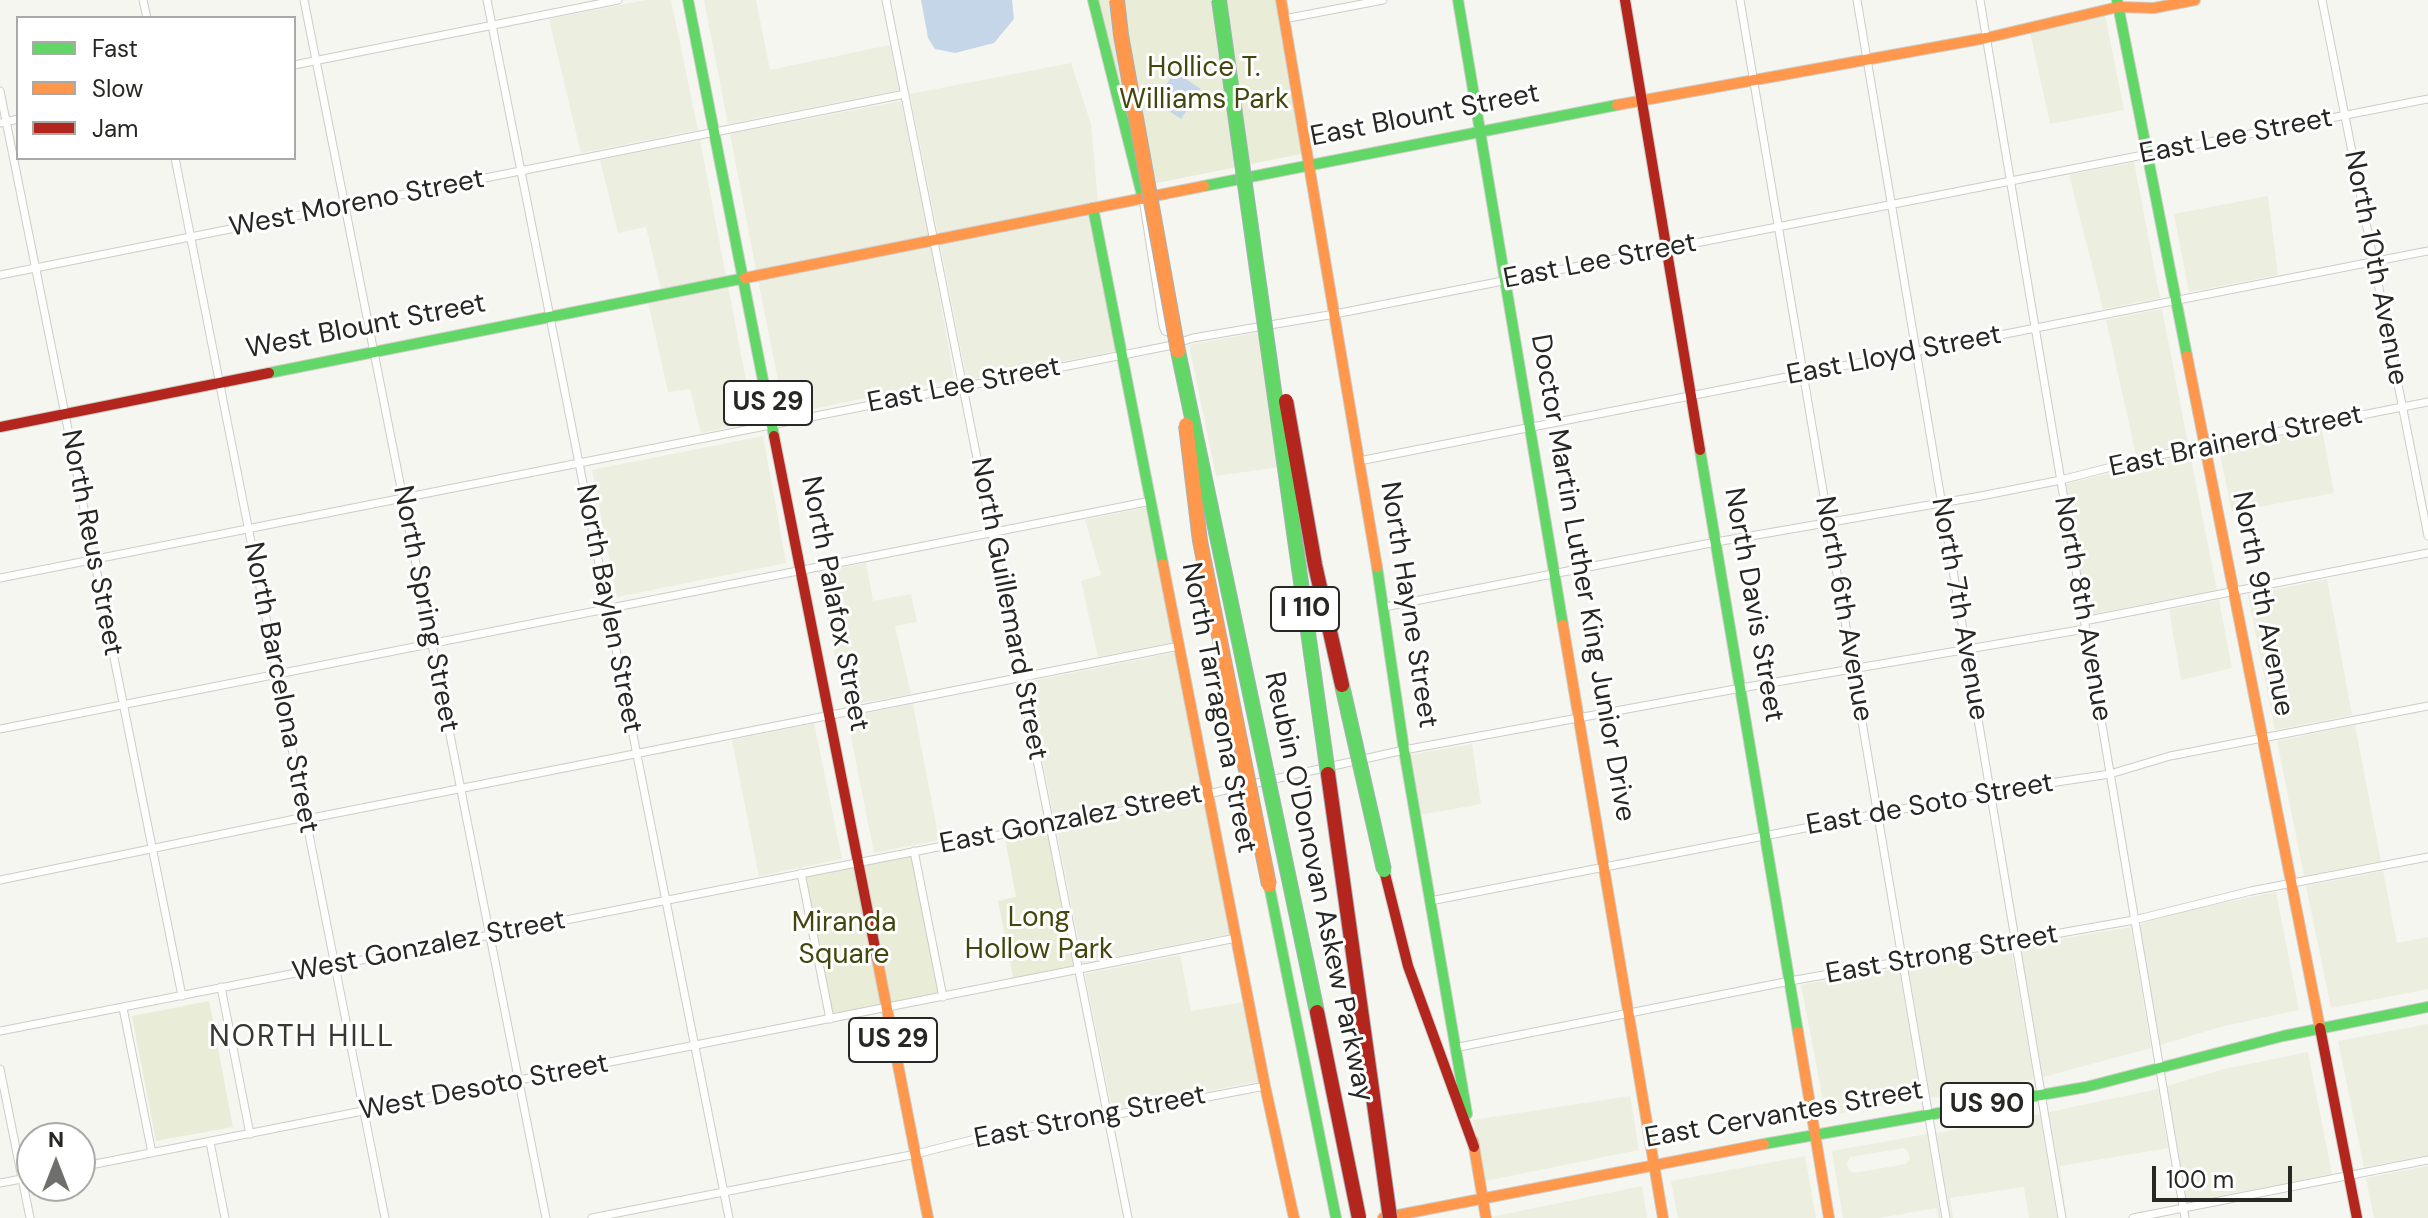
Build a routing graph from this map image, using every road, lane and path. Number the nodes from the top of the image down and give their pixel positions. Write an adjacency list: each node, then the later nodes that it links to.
1 (304, 0): 23 (street, North Spring Street)
2 (487, 0): 21 (street, North Baylen Street)
3 (618, 0): 21 (street)
4 (688, 0): 34 (main road, North Palafox Street / US 29)
5 (886, 0): 28 (street, North Guillemard Street)
6 (1093, 0): 40 (main road)
7 (1117, 0): 60 (main road, Reubin O'Donovan Askew Parkway / I 110, bridge)
8 (1219, 0): 48 (main road, Reubin O'Donovan Askew Parkway / I 110, bridge)
9 (1281, 0): 20 (main road, North Hayne Street)
10 (1383, 0): 20 (street)
11 (1458, 0): 33 (main road, Doctor Martin Luther King Junior Drive)
12 (1625, 0): 30 (main road, North Davis Street)
13 (1740, 0): 26 (street, North 6th Avenue)
14 (1857, 0): 24 (street, North 7th Avenue)
15 (1980, 0): 22 (street, North 8th Avenue)
16 (2136, 0): 19 (main road, East Blount Street)
17 (2195, 0): 19 (main road, East Blount Street)
18 (2322, 0): 31 (street, North 10th Avenue)
19 (2118, 4): 22 (main road, East Blount Street); 35 (main road, North 9th Avenue)
20 (1284, 19): 37 (main road, North Hayne Street)
21 (492, 25): 23 (street); 38 (street, North Baylen Street)
22 (1986, 38): 24 (main road, East Blount Street); 39 (street, North 8th Avenue)
23 (316, 61): 25 (street); 42 (street, North Spring Street)
24 (1868, 61): 26 (main road, East Blount Street); 41 (street, North 7th Avenue)
25 (296, 65)
26 (1754, 81): 30 (main road, East Blount Street); 44 (street, North 6th Avenue)
27 (0, 91): 32 (street, North Reus Street)
28 (905, 94): 34 (street, West Moreno Street); 46 (street, North Guillemard Street)
29 (2428, 99): 31 (street, East Lee Street)
30 (1642, 100): 33 (main road, East Blount Street); 47 (main road, North Davis Street)
31 (2345, 115): 35 (street, East Lee Street); 50 (street, North 10th Avenue)
32 (4, 122): 51 (street, North Reus Street)
33 (1480, 131): 37 (main road, East Blount Street); 54 (main road, Doctor Martin Luther King Junior Drive)
34 (714, 132): 38 (street, West Moreno Street); 53 (main road, North Palafox Street / US 29)
35 (2147, 154): 39 (street, East Lee Street); 55 (main road, North 9th Avenue)
36 (175, 160): 45 (street, North Barcelona Street)
37 (1309, 165): 40 (main road, East Blount Street); 56 (main road, North Hayne Street)
38 (521, 171): 42 (street, West Moreno Street); 57 (street, North Baylen Street)
39 (2010, 181): 41 (street, East Lee Street); 58 (street, North 8th Avenue)
40 (1143, 199): 43 (main road, East Blount Street); 59 (street)
41 (1891, 204): 44 (street, East Lee Street); 61 (street, North 7th Avenue)
42 (345, 206): 45 (street, West Moreno Street); 62 (street, North Spring Street)
43 (1093, 208): 46 (main road, East Blount Street); 63 (main road, North Tarragona Street)
44 (1779, 226): 47 (street, East Lee Street); 64 (street, North 6th Avenue)
45 (190, 237): 51 (street, West Moreno Street); 65 (street, North Barcelona Street)
46 (934, 240): 53 (main road, East Blount Street); 66 (street, North Guillemard Street)
47 (1667, 248): 54 (street, East Lee Street); 67 (main road, North Davis Street)
48 (1255, 250): 159 (main road, bridge); 181 (main road, Reubin O'Donovan Askew Parkway / I 110, bridge)
49 (2428, 251): 50 (street, East Lloyd Street)
50 (2374, 262): 55 (street, East Lloyd Street); 69 (street, North 10th Avenue)
51 (36, 268): 52 (street, West Moreno Street); 70 (street, North Reus Street)
52 (0, 275)
53 (743, 278): 57 (main road, West Blount Street); 71 (main road, North Palafox Street / US 29)
54 (1505, 280): 56 (street, East Lee Street); 73 (main road, Doctor Martin Luther King Junior Drive)
55 (2175, 300): 58 (street, East Lloyd Street); 74 (main road, North 9th Avenue)
56 (1335, 314): 59 (street, East Lee Street); 75 (main road, North Hayne Street)
57 (550, 317): 62 (main road, West Blount Street); 76 (street, North Baylen Street)
58 (2035, 328): 61 (street, East Lloyd Street); 77 (street, North 8th Avenue)
59 (1193, 338): 63 (street, East Lee Street)
60 (1176, 341): 178 (main road, bridge); 179 (main road, Reubin O'Donovan Askew Parkway / I 110, bridge)
61 (1916, 351): 64 (street, East Lloyd Street); 80 (street, North 7th Avenue)
62 (374, 352): 65 (main road, West Blount Street); 78 (street, North Spring Street)
63 (1122, 355): 66 (street, East Lee Street); 79 (main road, North Tarragona Street)
64 (1804, 374): 67 (street, East Lloyd Street); 81 (street, North 6th Avenue)
65 (219, 383): 70 (main road, West Blount Street); 82 (street, North Barcelona Street)
66 (963, 386): 71 (street, East Lee Street); 83 (street, North Guillemard Street)
67 (1692, 396): 73 (street, East Lloyd Street); 85 (main road, North Davis Street)
68 (2428, 402): 69 (street, East Brainerd Street)
69 (2402, 407): 74 (street, East Brainerd Street); 84 (street, North 10th Avenue)
70 (65, 414): 72 (main road, West Blount Street); 87 (street, North Reus Street)
71 (772, 424): 76 (street, East Lee Street); 88 (main road, North Palafox Street / US 29)
72 (0, 427)
73 (1530, 427): 75 (street, East Lloyd Street); 89 (main road, Doctor Martin Luther King Junior Drive)
74 (2204, 446): 77 (street, East Brainerd Street); 91 (main road, North 9th Avenue)
75 (1359, 461): 92 (main road, North Hayne Street)
76 (579, 464): 78 (street, East Lee Street); 93 (street, North Baylen Street)
77 (2061, 480): 80 (street, East Brainerd Street); 94 (street, North 8th Avenue)
78 (403, 498): 82 (street, East Lee Street); 95 (street, North Spring Street)
79 (1151, 501): 83 (street); 96 (main road, North Tarragona Street)
80 (1941, 504): 81 (street, East Brainerd Street); 97 (street, North 7th Avenue)
81 (1827, 521): 85 (street, East Brainerd Street); 98 (street, North 6th Avenue)
82 (248, 529): 87 (street, East Lee Street); 99 (street, North Barcelona Street)
83 (993, 533): 88 (street); 100 (street, North Guillemard Street)
84 (2428, 536)
85 (1716, 542): 89 (street, East Brainerd Street); 101 (main road, North Davis Street)
86 (2428, 553): 91 (street, East Gonzalez Street)
87 (94, 560): 90 (street, East Lee Street); 102 (street, North Reus Street)
88 (800, 570): 93 (street); 104 (main road, North Palafox Street / US 29)
89 (1554, 574): 92 (street, East Brainerd Street); 105 (main road, Doctor Martin Luther King Junior Drive)
90 (0, 578)
91 (2233, 592): 94 (street, East Gonzalez Street); 107 (main road, North 9th Avenue)
92 (1384, 607): 108 (main road, North Hayne Street)
93 (608, 609): 95 (street); 109 (street, North Baylen Street)
94 (2085, 625): 97 (street, East Gonzalez Street); 110 (street, North 8th Avenue)
95 (432, 643): 99 (street); 111 (street, North Spring Street)
96 (1179, 646): 100 (street); 113 (main road, North Tarragona Street)
97 (1966, 649): 98 (street, East Gonzalez Street); 112 (street, North 7th Avenue)
98 (1853, 668): 101 (street, East Gonzalez Street); 114 (street, North 6th Avenue)
99 (276, 675): 102 (street); 115 (street, North Barcelona Street)
100 (1022, 678): 104 (street); 116 (street, North Guillemard Street)
101 (1741, 688): 105 (street, East Gonzalez Street); 117 (main road, North Davis Street)
102 (123, 705): 106 (street); 118 (street, North Reus Street)
103 (2428, 706): 107 (street, East de Soto Street)
104 (829, 715): 109 (street); 121 (main road, North Palafox Street / US 29)
105 (1579, 719): 108 (street, East Gonzalez Street); 122 (main road, Doctor Martin Luther King Junior Drive)
106 (0, 729)
107 (2262, 738): 110 (street, East de Soto Street); 125 (main road, North 9th Avenue)
108 (1404, 750): 113 (street, East Gonzalez Street); 127 (main road, North Hayne Street)
109 (637, 754): 111 (street); 126 (street, North Baylen Street)
110 (2110, 774): 112 (street, East de Soto Street); 128 (street, North 8th Avenue)
111 (461, 788): 115 (street); 129 (street, North Spring Street)
112 (1990, 792): 114 (street, East de Soto Street); 131 (street, North 7th Avenue)
113 (1208, 794): 116 (street, East Gonzalez Street); 130 (main road, North Tarragona Street)
114 (1878, 814): 117 (street, East de Soto Street); 132 (street, North 6th Avenue)
115 (305, 817): 118 (street); 133 (street, North Barcelona Street)
116 (1050, 824): 119 (street, East Gonzalez Street); 134 (street, North Guillemard Street)
117 (1765, 836): 122 (street, East de Soto Street); 135 (main road, North Davis Street)
118 (152, 850): 124 (street); 137 (street, North Reus Street)
119 (914, 851): 121 (street, East Gonzalez Street); 138 (street)
120 (2428, 857): 125 (street, East Strong Street)
121 (858, 862): 123 (street, West Gonzalez Street); 141 (main road, North Palafox Street / US 29)
122 (1604, 867): 127 (street, East de Soto Street); 142 (main road, Doctor Martin Luther King Junior Drive)
123 (801, 873): 126 (street, West Gonzalez Street); 143 (street)
124 (0, 880)
125 (2291, 884): 128 (street, East Strong Street); 144 (main road, North 9th Avenue)
126 (666, 900): 129 (street, West Gonzalez Street); 146 (street, North Baylen Street)
127 (1430, 901): 147 (main road, North Hayne Street)
128 (2134, 920): 131 (street, East Strong Street); 148 (street, North 8th Avenue)
129 (490, 935): 133 (street, West Gonzalez Street); 150 (street, North Spring Street)
130 (1236, 938): 134 (street); 151 (main road, North Tarragona Street)
131 (2015, 942): 132 (street, East Strong Street); 152 (street, North 7th Avenue)
132 (1902, 961): 135 (street, East Strong Street); 154 (street, North 6th Avenue)
133 (335, 965): 136 (street, West Gonzalez Street); 153 (street, North Barcelona Street)
134 (1079, 969): 138 (street); 155 (street, North Guillemard Street)
135 (1790, 981): 142 (street, East Strong Street); 157 (main road, North Davis Street)
136 (221, 987): 137 (street, West Gonzalez Street); 156 (street)
137 (182, 996): 140 (street, West Gonzalez Street)
138 (943, 997): 141 (street)
139 (2428, 1007): 144 (main road, East Cervantes Street / US 90)
140 (123, 1008): 145 (street, West Gonzalez Street); 161 (street)
141 (887, 1008): 143 (street, West Desoto Street); 162 (main road, North Palafox Street / US 29)
142 (1627, 1013): 147 (street, East Strong Street); 165 (main road, Doctor Martin Luther King Junior Drive)
143 (830, 1019): 146 (street, West Desoto Street)
144 (2320, 1028): 148 (main road, East Cervantes Street / US 90); 166 (main road, North 9th Avenue)
145 (0, 1031)
146 (695, 1046): 150 (street, West Desoto Street); 167 (street, North Baylen Street)
147 (1454, 1048): 159 (main road, North Hayne Street)
148 (2158, 1068): 152 (main road, East Cervantes Street / US 90); 169 (street, North 8th Avenue)
149 (0, 1069): 160 (street)
150 (519, 1081): 153 (street, West Desoto Street); 172 (street, North Spring Street)
151 (1265, 1086): 155 (street, East Strong Street); 177 (main road, North Tarragona Street)
152 (2041, 1096): 154 (main road, East Cervantes Street / US 90); 186 (street, North 7th Avenue)
153 (364, 1111): 156 (street, West Desoto Street); 171 (street, North Barcelona Street)
154 (1928, 1115): 157 (main road, East Cervantes Street / US 90); 185 (street, North 6th Avenue)
155 (1108, 1116): 162 (street, East Strong Street); 176 (street, North Guillemard Street)
156 (250, 1134): 158 (street, West Desoto Street)
157 (1815, 1134): 165 (main road, East Cervantes Street / US 90); 184 (main road, North Davis Street)
158 (210, 1142): 161 (street, West Desoto Street); 170 (street)
159 (1474, 1147): 168 (main road, North Hayne Street)
160 (16, 1149)
161 (152, 1153): 164 (street, West Desoto Street)
162 (916, 1154): 167 (street, East Strong Street); 175 (main road, North Palafox Street / US 29)
163 (2428, 1160): 166 (street)
164 (96, 1164)
165 (1654, 1165): 168 (main road, East Cervantes Street / US 90); 183 (main road, Doctor Martin Luther King Junior Drive)
166 (2348, 1176): 169 (street); 189 (main road, North 9th Avenue)
167 (724, 1192): 173 (street, East Strong Street); 174 (street, North Baylen Street)
168 (1483, 1198): 180 (main road, East Cervantes Street / US 90); 182 (main road, North Hayne Street)
169 (2183, 1208): 187 (street); 188 (street, North 8th Avenue)
170 (225, 1218)
171 (385, 1218)
172 (546, 1218)
173 (592, 1218)
174 (729, 1218)
175 (928, 1218)
176 (1128, 1218)
177 (1294, 1218)
178 (1336, 1218)
179 (1359, 1218)
180 (1383, 1218)
181 (1390, 1218)
182 (1486, 1218)
183 (1663, 1218)
184 (1829, 1218)
185 (1946, 1218)
186 (2062, 1218)
187 (2133, 1218)
188 (2185, 1218)
189 (2357, 1218)

